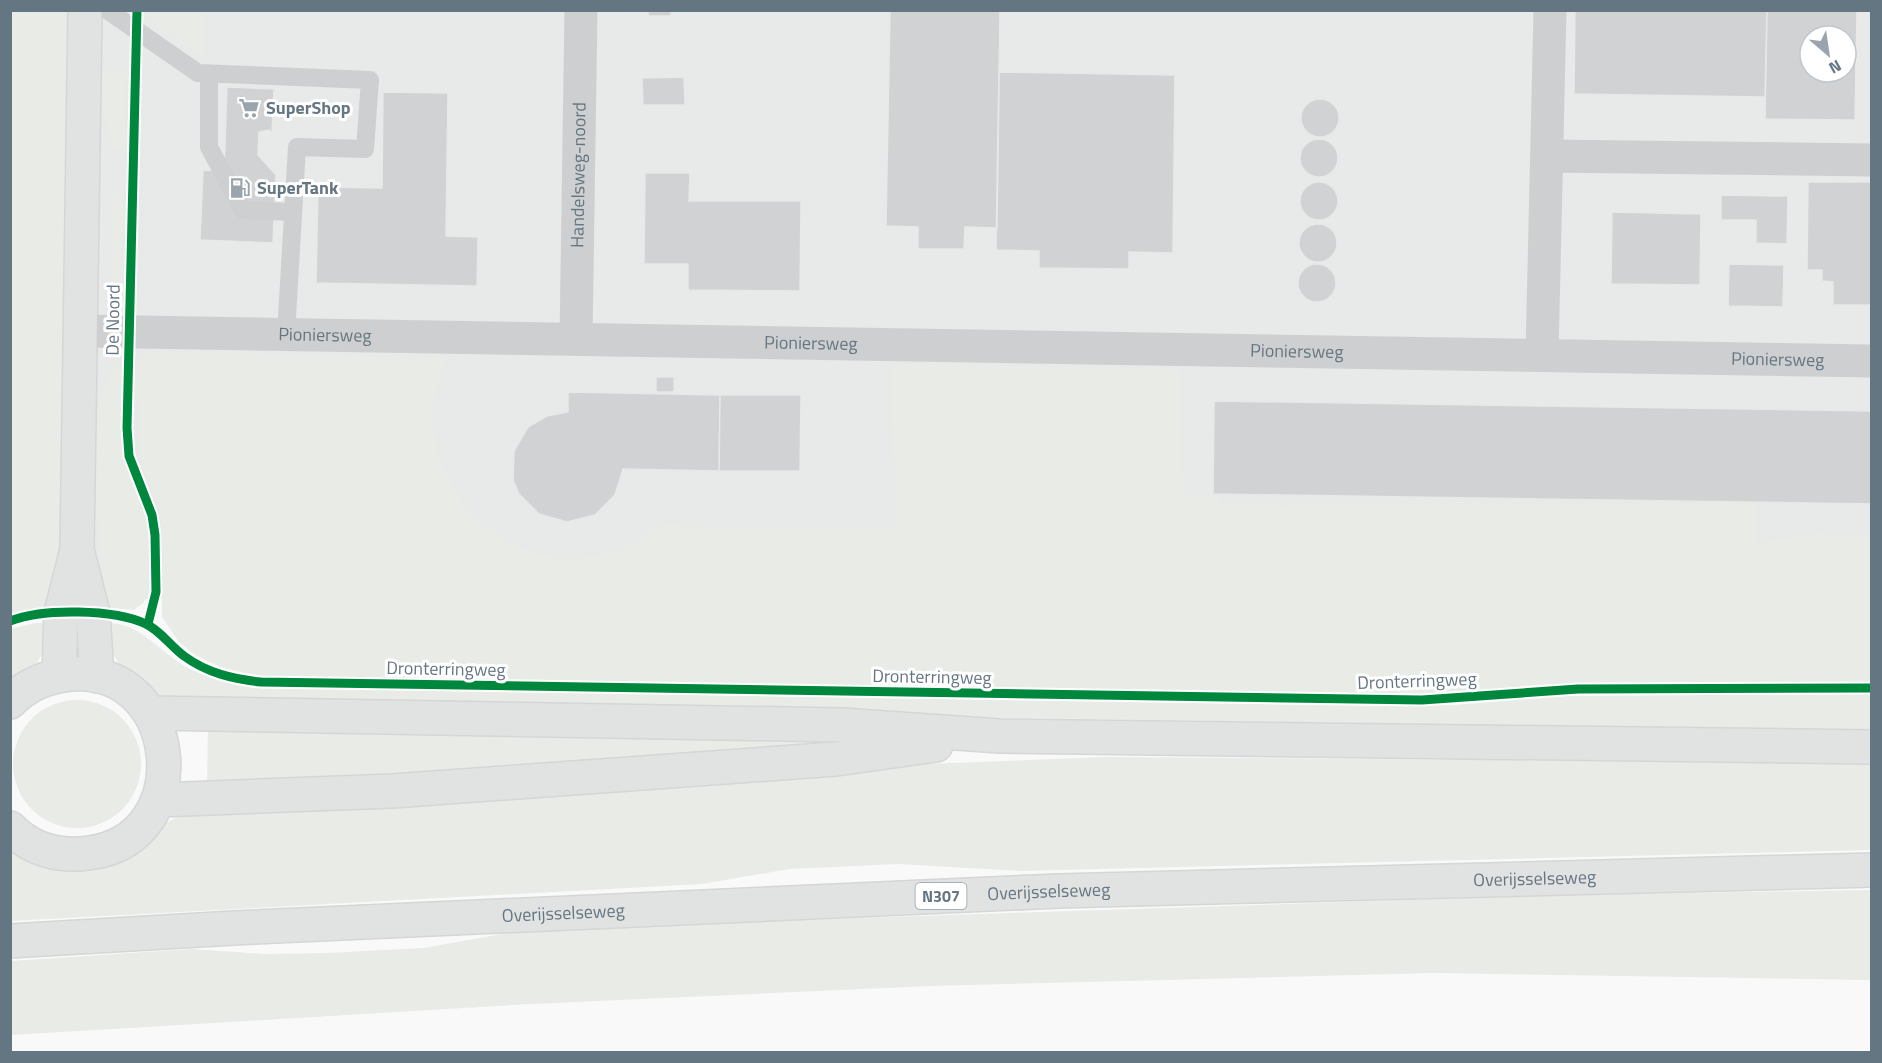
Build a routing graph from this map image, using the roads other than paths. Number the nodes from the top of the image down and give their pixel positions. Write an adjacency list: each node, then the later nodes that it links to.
1 (85, 10): 9 (main road, De Noord)
2 (107, 10): 5 (lane)
3 (582, 10): 11 (street, Handelsweg-noord)
4 (1550, 10): 6 (street)
5 (209, 74): 8 (lane); 8 (lane)
6 (1547, 156): 7 (street); 12 (street)
7 (1872, 160)
8 (293, 212): 10 (lane)
9 (82, 331): 10 (street, Pioniersweg); 14 (main road, De Noord)
10 (285, 334): 11 (street, Pioniersweg)
11 (576, 339): 12 (street, Pioniersweg)
12 (1542, 355): 13 (street, Pioniersweg)
13 (1872, 361)
14 (77, 550): 15 (main road, De Noord); 16 (main road, De Noord)
15 (59, 675): 16 (main road); 17 (main road)
16 (97, 676): 18 (main road)
17 (10, 702)
18 (150, 713): 19 (main road); 21 (main road)
19 (1000, 735): 20 (main road); 21 (main road)
20 (1872, 747)
21 (159, 800): 22 (main road)
22 (10, 828)
23 (1872, 870): 24 (main road, Overijsselseweg / N307)
24 (10, 941)

